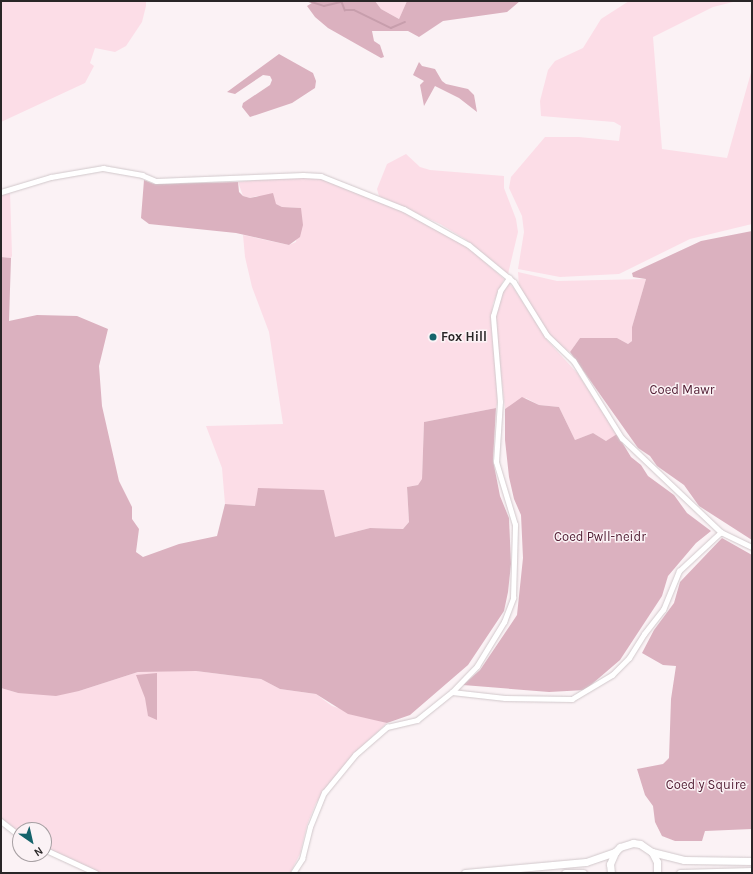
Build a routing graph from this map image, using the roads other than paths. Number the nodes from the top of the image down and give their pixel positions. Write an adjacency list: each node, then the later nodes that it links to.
1 (1, 192): 2 (street)
2 (509, 278): 3 (street); 5 (street)
3 (720, 532): 4 (street); 5 (street)
4 (752, 547)
5 (452, 692): 14 (street)
6 (1, 821): 7 (street)
7 (12, 830)
8 (614, 852): 9 (main road); 15 (main road); 18 (main road)
9 (652, 852): 11 (main road); 19 (main road)
10 (52, 853): 13 (street)
11 (752, 861)
12 (752, 871): 20 (main road)
13 (96, 873)
14 (293, 873)
15 (466, 873)
16 (565, 873): 17 (main road)
17 (583, 873)
18 (611, 873)
19 (657, 873)
20 (680, 873)

